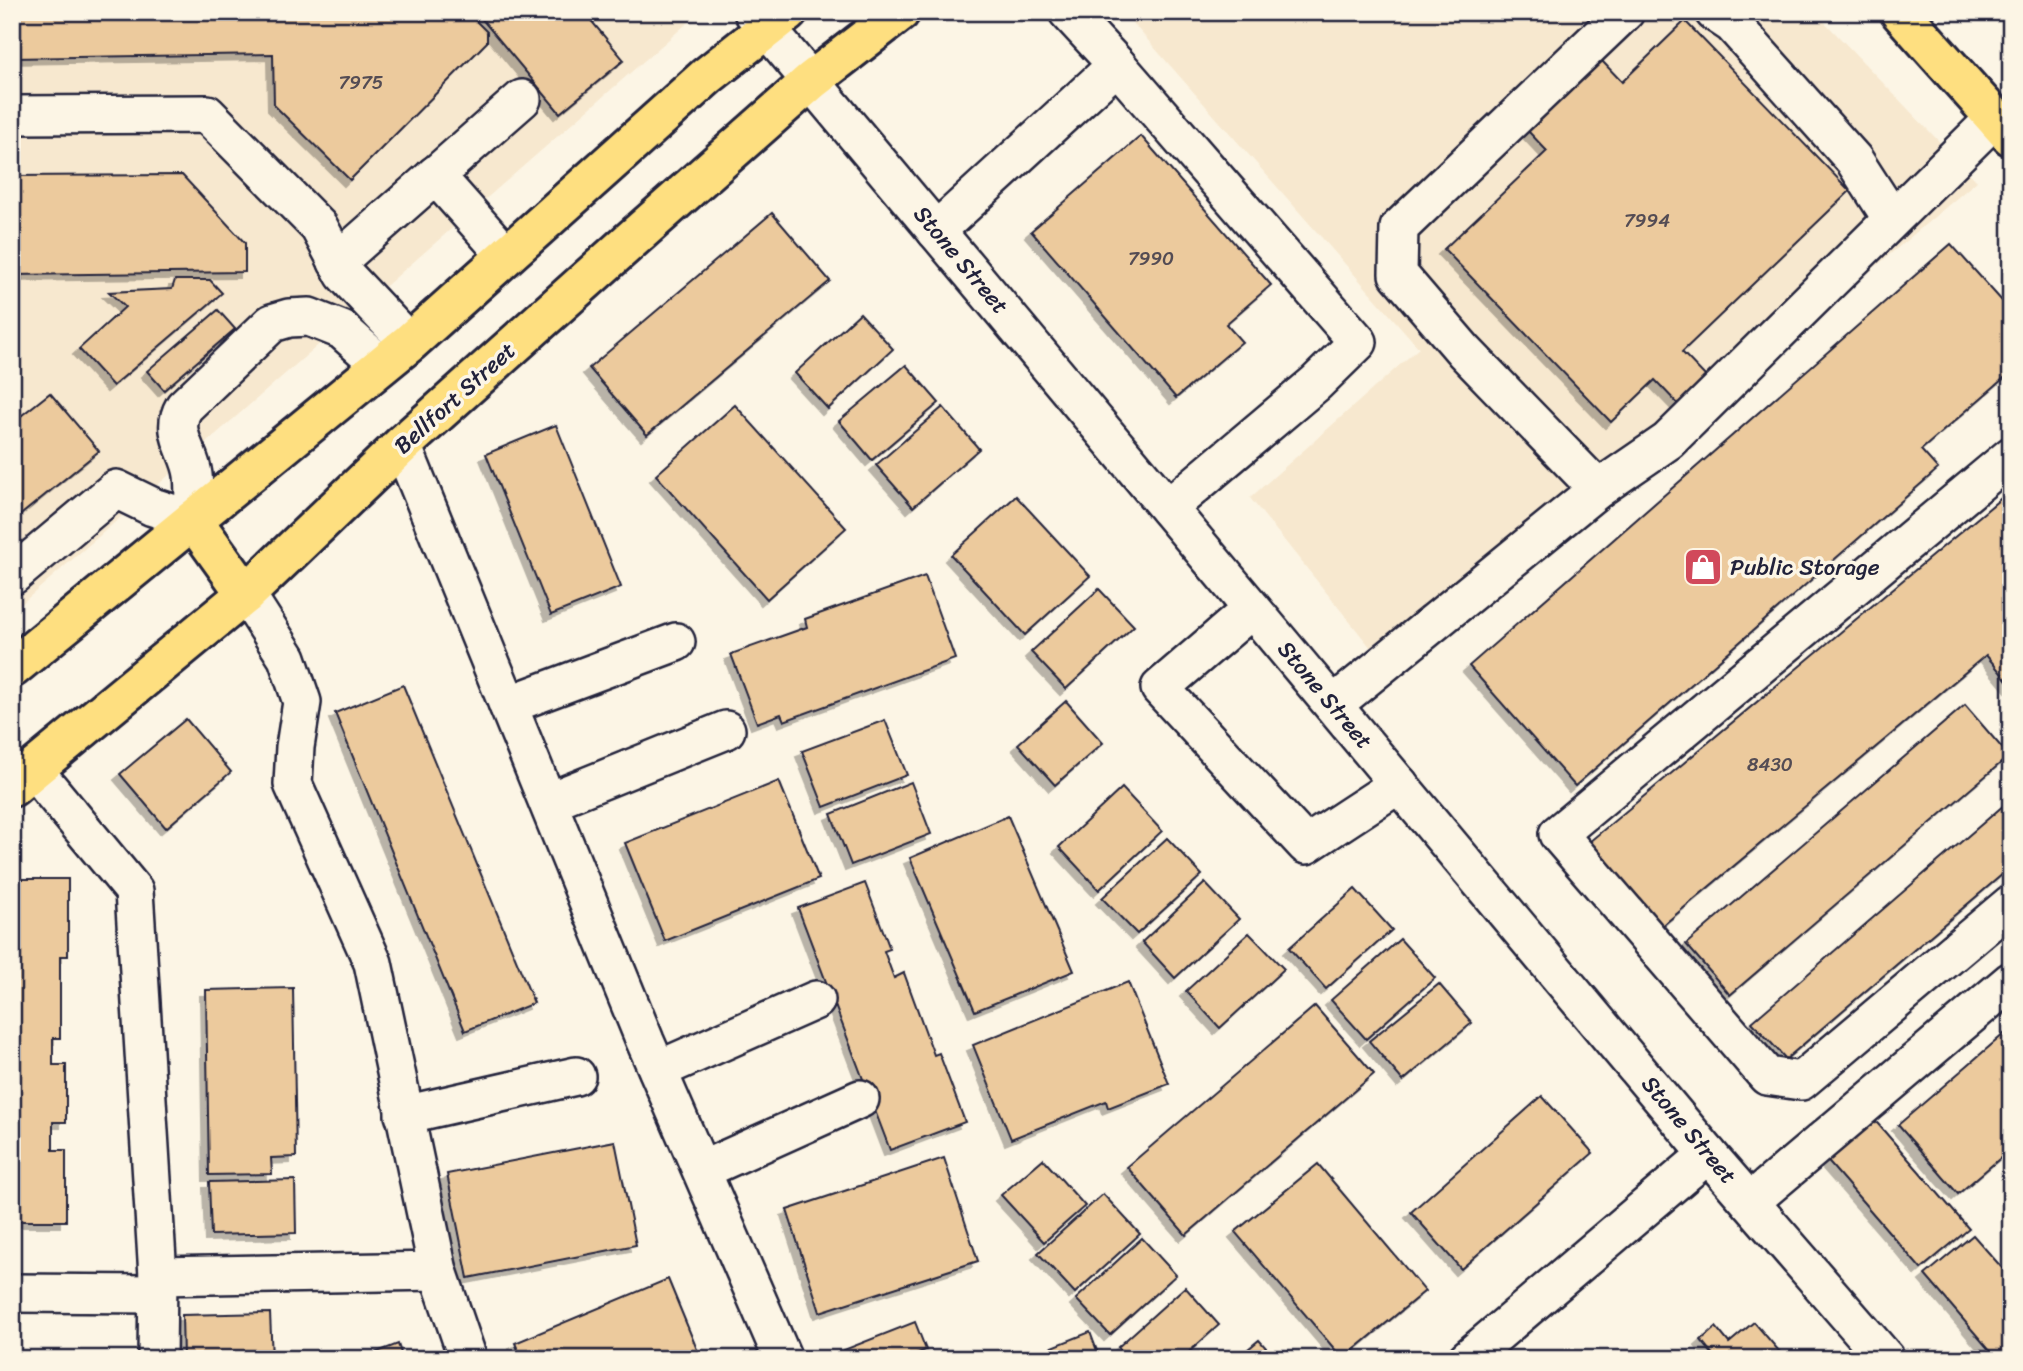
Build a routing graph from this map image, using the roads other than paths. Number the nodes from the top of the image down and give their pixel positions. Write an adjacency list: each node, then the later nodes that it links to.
1 (900, 12): 8 (main road, Bellfort Street)
2 (1068, 12): 7 (street)
3 (1625, 12): 20 (street)
4 (1714, 12): 13 (street)
5 (1900, 12): 11 (main road)
6 (769, 18): 8 (street, Stone Street); 15 (main road)
7 (1117, 65): 14 (street); 21 (street)
8 (811, 80): 14 (street, Stone Street); 18 (main road, Bellfort Street)
9 (523, 99): 12 (street)
10 (12, 115): 16 (street)
11 (2003, 127): 13 (street)
12 (435, 176): 15 (street); 16 (street)
13 (1892, 219): 20 (street)
14 (936, 231): 21 (street, Stone Street)
15 (506, 255): 17 (main road)
16 (337, 261): 17 (street)
17 (395, 354): 22 (main road); 22 (street)
18 (402, 445): 24 (main road, Bellfort Street); 28 (street)
19 (2011, 456): 34 (street)
20 (1598, 489): 29 (street)
21 (1168, 508): 25 (street, Stone Street)
22 (194, 520): 23 (street); 24 (main road); 27 (main road)
23 (12, 576)
24 (246, 594): 31 (main road, Bellfort Street); 40 (street)
25 (1252, 609): 29 (street, Stone Street); 32 (street)
26 (676, 642): 28 (street)
27 (12, 668)
28 (508, 705): 33 (street)
29 (1333, 705): 32 (street, Stone Street)
30 (726, 730): 33 (street)
31 (23, 778): 45 (street)
32 (1399, 784): 41 (street, Stone Street)
33 (548, 802): 37 (street)
34 (2011, 904)
35 (2011, 981): 43 (street)
36 (816, 1000): 37 (street)
37 (658, 1070): 42 (street)
38 (576, 1076): 40 (street)
39 (860, 1099): 42 (street)
40 (404, 1115): 44 (street)
41 (1709, 1154): 43 (street, Stone Street); 50 (street)
42 (702, 1170): 49 (street)
43 (1750, 1202): 51 (street, Stone Street)
44 (438, 1271): 45 (street); 48 (street)
45 (157, 1285): 46 (street); 47 (street)
46 (12, 1293)
47 (157, 1359)
48 (468, 1359)
49 (783, 1359)
50 (1467, 1359)
51 (1886, 1359)

